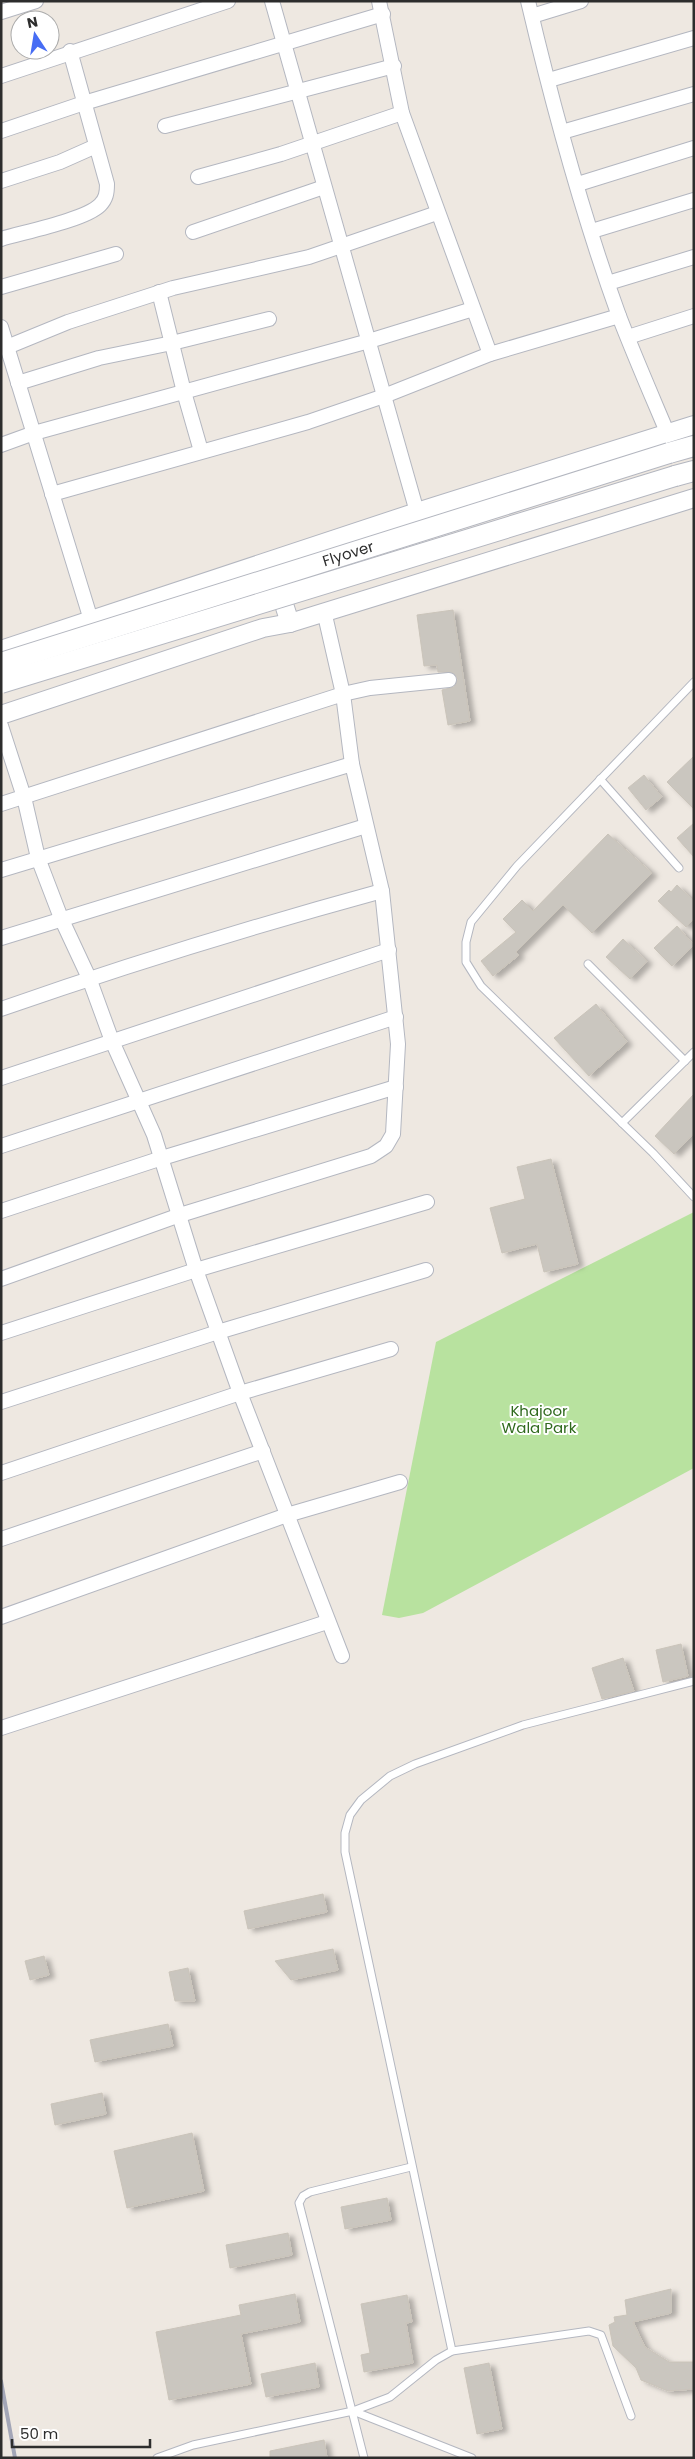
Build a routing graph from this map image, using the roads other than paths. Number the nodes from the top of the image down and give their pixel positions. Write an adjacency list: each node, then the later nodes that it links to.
1 (36, 1): 7 (street)
2 (228, 1): 11 (street)
3 (272, 1): 10 (street)
4 (528, 1): 8 (street)
5 (581, 1): 8 (street)
6 (381, 8): 10 (street); 12 (street)
7 (1, 12)
8 (532, 16): 14 (street)
9 (694, 38): 14 (street)
10 (283, 44): 15 (street); 17 (street)
11 (70, 52): 13 (street); 17 (street)
12 (394, 66): 15 (street); 18 (street)
13 (1, 76)
14 (549, 80): 21 (street)
15 (296, 91): 19 (street); 22 (street)
16 (694, 94): 21 (street)
17 (84, 103): 20 (street); 23 (street)
18 (402, 113): 22 (street); 30 (street)
19 (165, 126)
20 (1, 131)
21 (562, 132): 27 (street)
22 (313, 144): 25 (street); 28 (street)
23 (96, 146): 26 (street); 33 (street)
24 (694, 148): 27 (street)
25 (198, 177)
26 (1, 181)
27 (578, 184): 31 (street)
28 (324, 187): 32 (street); 34 (street)
29 (694, 200): 31 (street)
30 (437, 213): 34 (street); 40 (street)
31 (592, 231): 37 (street)
32 (193, 232)
33 (1, 239)
34 (340, 247): 39 (street); 46 (street)
35 (116, 254): 38 (street)
36 (694, 257): 37 (street)
37 (608, 284): 41 (street)
38 (1, 287)
39 (159, 292): 47 (street); 48 (street)
40 (472, 309): 46 (street); 49 (street)
41 (619, 316): 45 (street); 49 (street)
42 (694, 316): 45 (street)
43 (269, 319): 47 (street)
44 (1, 327): 48 (street)
45 (628, 337): 54 (street)
46 (369, 341): 51 (street); 52 (street)
47 (172, 343): 50 (street); 51 (street)
48 (7, 347): 50 (street)
49 (490, 354): 52 (street)
50 (11, 376): 55 (street)
51 (184, 392): 55 (street); 58 (street)
52 (384, 396): 58 (street); 62 (street)
53 (694, 425): 54 (street)
54 (667, 432): 62 (street)
55 (34, 433): 56 (street); 60 (street)
56 (1, 445)
57 (694, 446): 70 (main road, Flyover, bridge)
58 (201, 451): 60 (street)
59 (694, 471): 74 (main road, Flyover, bridge)
60 (52, 494): 66 (street)
61 (694, 498): 65 (street)
62 (417, 512): 63 (street)
63 (270, 561): 64 (street); 67 (street)
64 (247, 568): 66 (street); 71 (street)
65 (324, 611): 67 (street); 76 (street)
66 (91, 620): 69 (street)
67 (290, 623): 68 (street)
68 (262, 628): 75 (street); 77 (street)
69 (1, 650)
70 (1, 662)
71 (1, 671)
72 (449, 680): 76 (street)
73 (694, 682): 80 (lane)
74 (1, 683)
75 (1, 690)
76 (343, 694): 79 (street); 81 (street)
77 (1, 715)
78 (1, 726): 81 (street)
79 (352, 764): 83 (street); 84 (street)
80 (600, 779): 85 (lane); 101 (lane)
81 (24, 797): 82 (street); 84 (street)
82 (1, 804)
83 (366, 826): 87 (street); 88 (street)
84 (38, 858): 86 (street); 88 (street)
85 (679, 868)
86 (1, 870)
87 (382, 891): 90 (street); 92 (street)
88 (61, 918): 89 (street); 92 (street)
89 (1, 938)
90 (388, 950): 94 (street); 95 (street)
91 (588, 964): 97 (lane)
92 (89, 978): 93 (street); 95 (street)
93 (1, 1009)
94 (396, 1017): 99 (street); 100 (street)
95 (112, 1040): 98 (street); 100 (street)
96 (694, 1052): 97 (lane)
97 (684, 1061): 101 (lane)
98 (1, 1078)
99 (396, 1087): 103 (street); 107 (street)
100 (139, 1100): 102 (street); 103 (street)
101 (622, 1122): 104 (lane)
102 (1, 1146)
103 (162, 1158): 106 (street); 107 (street)
104 (694, 1197)
105 (426, 1202): 108 (street)
106 (1, 1211)
107 (180, 1215): 108 (street); 110 (street)
108 (196, 1270): 111 (street); 112 (street)
109 (426, 1270): 111 (street)
110 (1, 1279)
111 (218, 1332): 114 (street); 115 (street)
112 (1, 1333)
113 (391, 1349): 114 (street)
114 (240, 1393): 116 (street); 117 (street)
115 (1, 1402)
116 (263, 1451): 119 (street); 120 (street)
117 (1, 1473)
118 (400, 1482): 119 (street)
119 (287, 1515): 121 (street); 122 (street)
120 (1, 1538)
121 (1, 1618)
122 (327, 1622): 123 (street); 125 (street)
123 (342, 1656)
124 (694, 1681): 126 (lane)
125 (1, 1728)
126 (411, 2166): 127 (lane); 128 (lane)
127 (452, 2351): 128 (lane); 129 (lane)
128 (353, 2411): 130 (lane); 131 (lane); 132 (lane)
129 (631, 2416)
130 (158, 2458)
131 (364, 2458)
132 (472, 2458)

